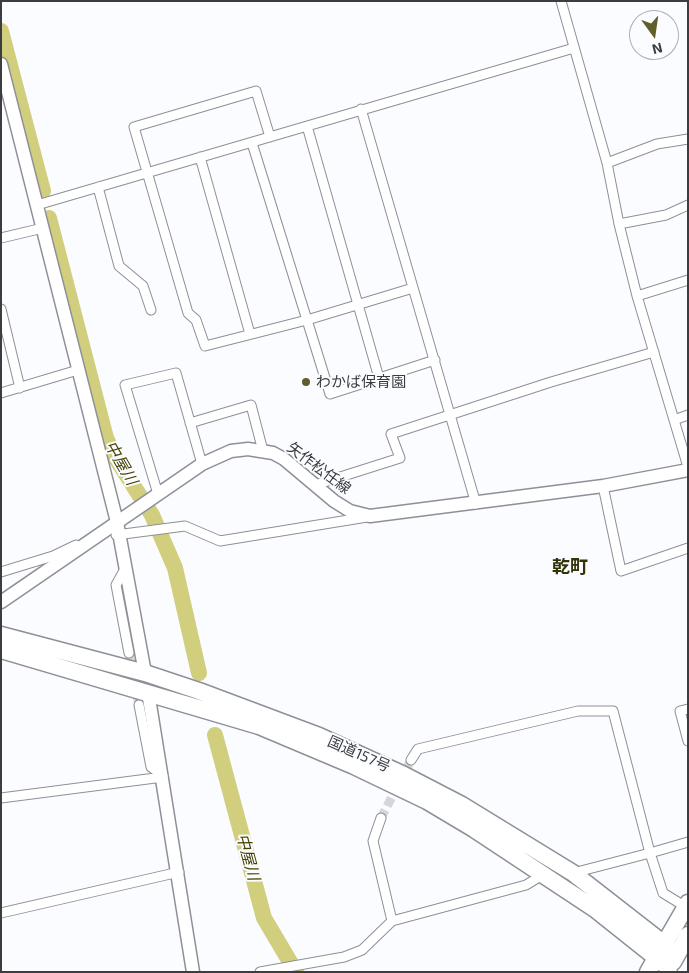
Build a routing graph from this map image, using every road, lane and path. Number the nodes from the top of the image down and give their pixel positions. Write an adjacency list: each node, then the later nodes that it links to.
1 (561, 1): 2 (street)
2 (574, 48): 4 (street); 10 (street)
3 (1, 64): 13 (street)
4 (362, 109): 5 (street); 19 (street)
5 (307, 126): 6 (street); 21 (street)
6 (270, 137): 8 (street); 11 (street)
7 (688, 139): 10 (street)
8 (252, 143): 9 (street); 24 (street)
9 (200, 157): 11 (street); 25 (street)
10 (607, 163): 15 (street)
11 (148, 172): 12 (street); 25 (street)
12 (98, 187): 13 (street); 23 (street)
13 (37, 205): 16 (street)
14 (688, 206): 15 (street)
15 (619, 224): 20 (street)
16 (43, 228): 17 (street); 28 (street)
17 (1, 238)
18 (688, 280): 20 (street)
19 (413, 288): 21 (street); 27 (street)
20 (636, 296): 26 (street)
21 (358, 304): 24 (street); 29 (street)
22 (1, 309): 30 (street)
23 (151, 310)
24 (307, 320): 25 (street); 29 (street)
25 (250, 334)
26 (654, 352): 32 (street); 34 (street)
27 (435, 360): 29 (street); 32 (street)
28 (78, 370): 30 (street); 44 (street)
29 (379, 378)
30 (20, 388): 31 (street)
31 (1, 393)
32 (450, 415): 39 (street); 42 (street)
33 (688, 415): 34 (street)
34 (674, 420): 38 (street)
35 (190, 423): 36 (street); 37 (street); 41 (street)
36 (263, 451): 37 (street, 矢作松任線); 39 (street, 矢作松任線)
37 (202, 464): 41 (street, 矢作松任線)
38 (688, 468): 40 (street, 矢作松任線)
39 (315, 486): 43 (street, 矢作松任線)
40 (603, 486): 42 (street, 矢作松任線); 47 (street)
41 (156, 496): 44 (street, 矢作松任線)
42 (476, 504): 43 (street, 矢作松任線)
43 (370, 516): 46 (street)
44 (117, 522): 45 (street, 矢作松任線); 46 (street)
45 (103, 532): 46 (street); 49 (street); 50 (street, 矢作松任線)
46 (120, 535): 48 (street)
47 (688, 548)
48 (125, 569): 53 (street); 54 (street)
49 (1, 572)
50 (1, 602)
51 (1, 635): 54 (highway, 国道157号)
52 (1, 650): 55 (highway, 国道157号)
53 (129, 653)
54 (145, 673): 65 (highway, 国道157号)
55 (143, 698): 59 (street); 66 (highway, 国道157号)
56 (688, 709): 57 (street)
57 (688, 741)
58 (411, 760): 63 (street)
59 (163, 776): 60 (street); 64 (street)
60 (1, 798)
61 (381, 818): 69 (street)
62 (688, 842): 63 (street)
63 (650, 853): 65 (street); 67 (street)
64 (179, 872): 68 (street); 72 (street)
65 (572, 873): 71 (highway, 国道157号)
66 (544, 874): 69 (street); 71 (highway, 国道157号)
67 (687, 905): 71 (highway)
68 (1, 913)
69 (392, 921): 73 (street)
70 (688, 935): 71 (highway)
71 (663, 961)
72 (193, 972)
73 (260, 972)

